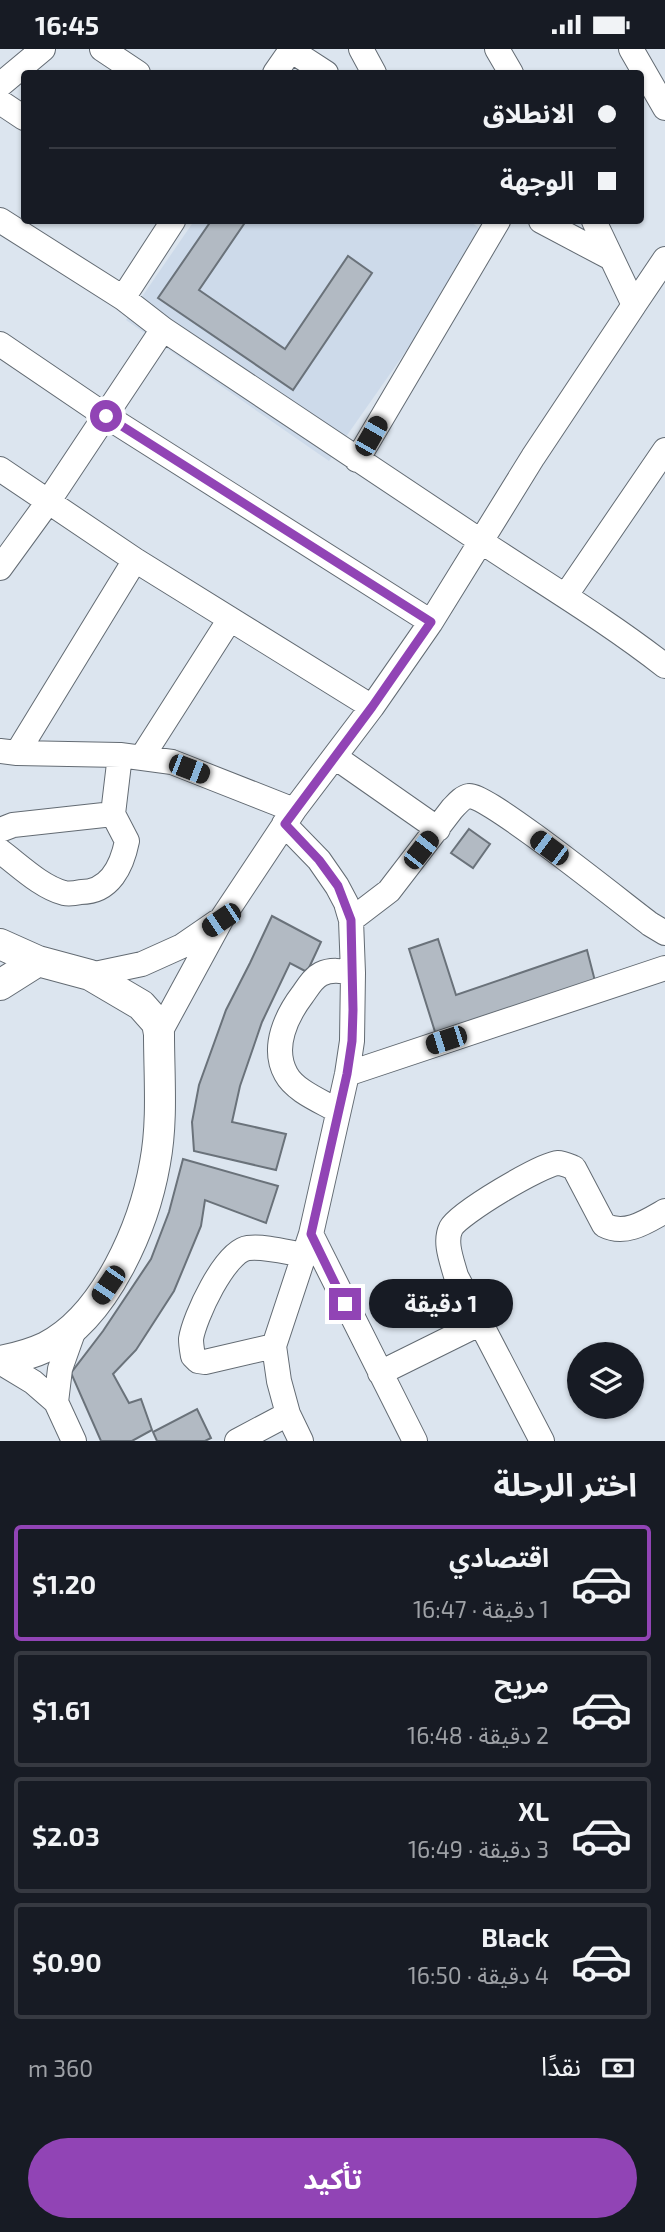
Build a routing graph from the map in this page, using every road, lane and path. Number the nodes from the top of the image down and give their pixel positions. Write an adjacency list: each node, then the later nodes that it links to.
1 (43, 49): 14 (street)
2 (102, 49): 7 (street)
3 (360, 49): 10 (street)
4 (497, 49): 11 (street)
5 (631, 49): 12 (street)
6 (290, 50): 8 (street); 9 (street)
7 (134, 70)
8 (277, 70)
9 (321, 70)
10 (372, 70)
11 (508, 70)
12 (643, 70)
13 (644, 72): 16 (street)
14 (0, 85)
15 (0, 102): 17 (street)
16 (665, 108)
17 (21, 116)
18 (171, 224): 25 (street)
19 (496, 224): 31 (street)
20 (547, 224): 23 (street)
21 (595, 224): 23 (street)
22 (2, 225): 25 (street)
23 (611, 258): 26 (street)
24 (665, 259): 26 (street)
25 (123, 297): 27 (street)
26 (634, 305): 34 (street)
27 (163, 329): 29 (street); 31 (street)
28 (0, 344): 29 (street)
29 (106, 416): 33 (street); 39 (street)
30 (665, 450): 37 (street)
31 (357, 460): 34 (street)
32 (0, 469): 33 (street)
33 (48, 502): 35 (street); 36 (street)
34 (480, 541): 37 (street); 39 (street)
35 (135, 560): 38 (street); 42 (street)
36 (0, 568)
37 (566, 595): 40 (street)
38 (230, 619): 41 (street); 43 (street)
39 (431, 622): 41 (street)
40 (665, 666)
41 (372, 707): 44 (street)
42 (8, 752): 43 (street)
43 (131, 756): 45 (street); 46 (street)
44 (335, 757): 46 (street); 48 (street)
45 (113, 814): 47 (street); 49 (street)
46 (289, 817): 50 (street); 51 (street)
47 (0, 829)
48 (438, 829): 51 (street); 52 (street)
49 (0, 851)
50 (221, 920): 57 (street); 59 (street)
51 (351, 920): 56 (street)
52 (665, 933)
53 (0, 944): 54 (main road)
54 (38, 961): 57 (main road); 58 (main road)
55 (665, 968): 60 (street)
56 (353, 973): 60 (street); 61 (street)
57 (90, 975): 59 (main road)
58 (0, 985)
59 (159, 1034): 65 (main road)
60 (347, 1074): 61 (street)
61 (338, 1111): 63 (street)
62 (665, 1211): 64 (street)
63 (307, 1244): 66 (street); 66 (street); 68 (street)
64 (481, 1323): 68 (street); 75 (street)
65 (76, 1324): 67 (main road); 69 (street)
66 (274, 1346): 70 (street)
67 (0, 1362): 69 (street)
68 (380, 1373): 74 (street)
69 (56, 1402): 71 (street)
70 (288, 1414): 72 (street); 73 (street)
71 (74, 1441)
72 (237, 1441)
73 (301, 1441)
74 (415, 1441)
75 (542, 1441)

